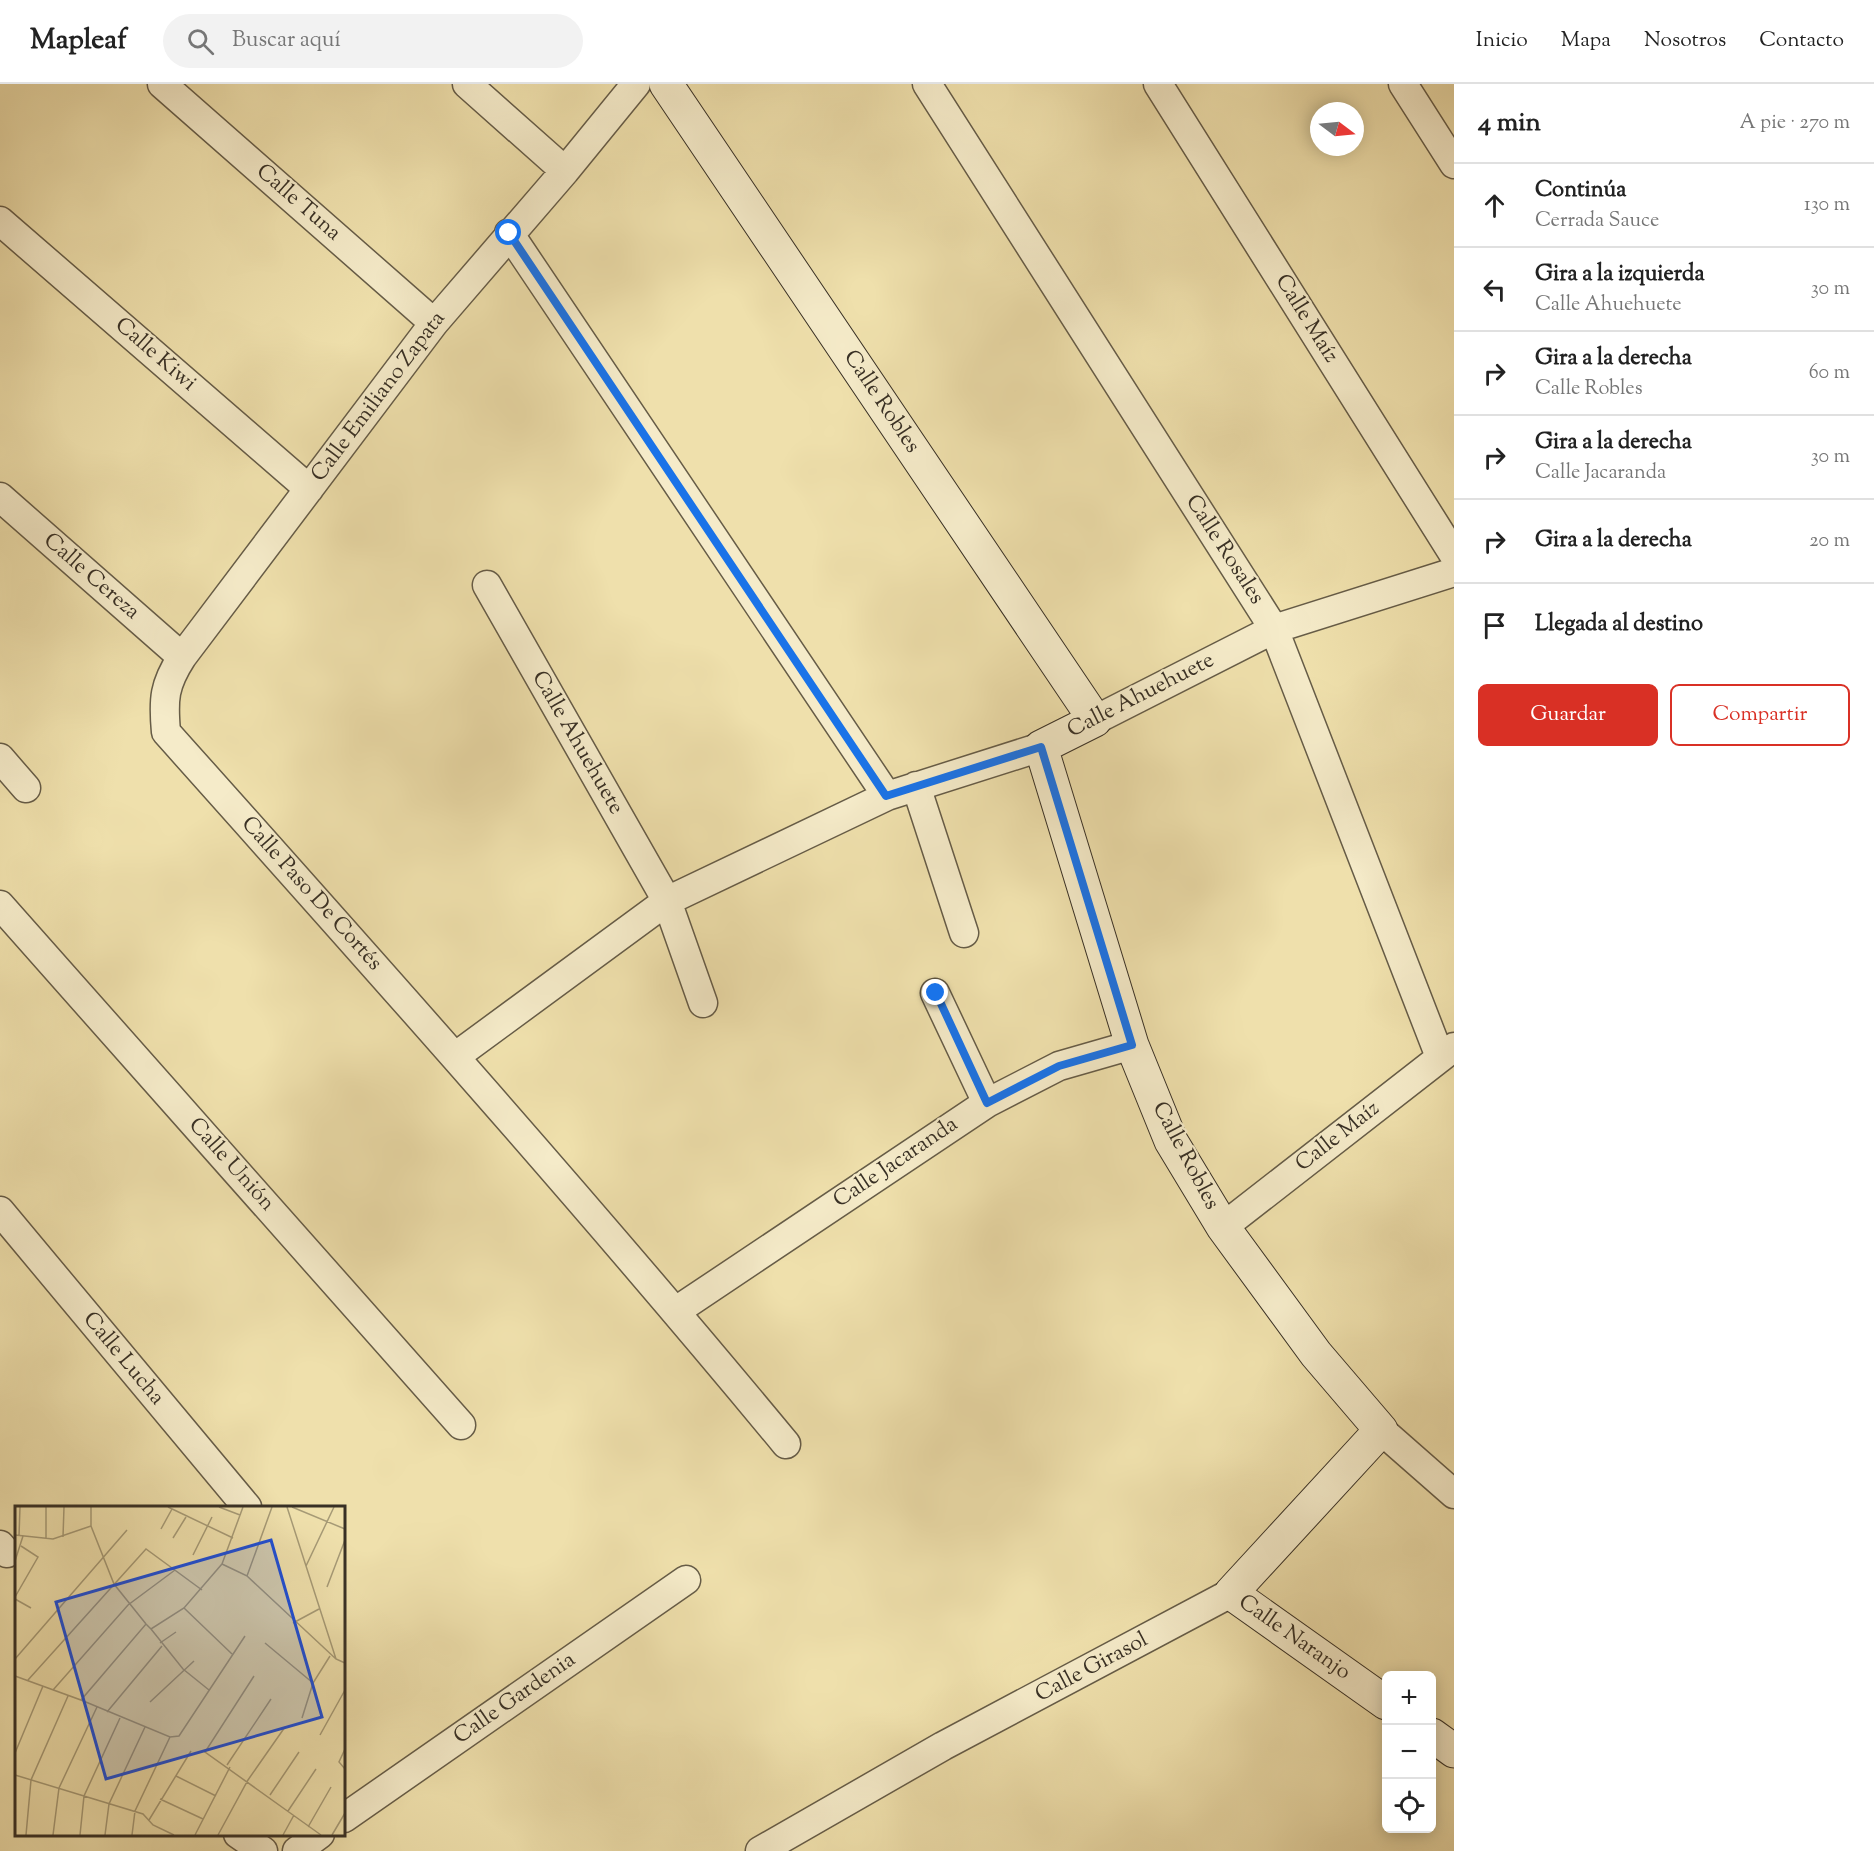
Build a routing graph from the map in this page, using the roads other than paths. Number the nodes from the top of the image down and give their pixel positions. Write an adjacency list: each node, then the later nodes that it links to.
1 (162, 84): 12 (street, Calle Tuna)
2 (466, 84): 9 (street)
3 (636, 84): 9 (street, Calle Emiliano Zapata)
4 (666, 84): 20 (main road, Calle Robles)
5 (927, 84): 18 (street, Calle Rosales)
6 (1158, 84): 15 (street, Calle Maíz)
7 (1403, 84): 8 (street)
8 (1454, 164)
9 (565, 171): 11 (street, Calle Emiliano Zapata)
10 (0, 221): 13 (street, Calle Kiwi)
11 (509, 233): 12 (street, Calle Emiliano Zapata); 26 (street)
12 (434, 323): 13 (street, Calle Emiliano Zapata)
13 (309, 489): 19 (street, Calle Emiliano Zapata)
14 (0, 497): 19 (street, Calle Cereza)
15 (1454, 555)
16 (1454, 572): 18 (street, Calle Ahuehuete)
17 (487, 585): 27 (street, Calle Ahuehuete)
18 (1274, 629): 20 (street, Calle Ahuehuete); 33 (street, Calle Rosales)
19 (182, 657): 21 (street, Calle Emiliano Zapata)
20 (1095, 720): 22 (main road, Calle Ahuehuete)
21 (166, 732): 34 (street, Calle Paso De Cortés)
22 (1041, 747): 24 (street, Calle Ahuehuete); 32 (main road, Calle Robles)
23 (0, 758): 25 (street)
24 (916, 786): 26 (street, Calle Ahuehuete); 29 (street)
25 (26, 788)
26 (886, 796): 27 (street, Calle Ahuehuete)
27 (667, 900): 31 (street); 34 (street, Calle Ahuehuete)
28 (0, 905): 39 (street, Calle Unión)
29 (964, 933)
30 (936, 993): 35 (street)
31 (703, 1003)
32 (1132, 1045): 35 (street, Calle Jacaranda); 37 (main road, Calle Robles)
33 (1447, 1052): 37 (street, Calle Maíz)
34 (456, 1056): 38 (street, Calle Paso De Cortés)
35 (987, 1103): 38 (street, Calle Jacaranda)
36 (0, 1211): 43 (street, Calle Lucha)
37 (1223, 1227): 40 (main road, Calle Robles)
38 (676, 1311): 41 (street, Calle Paso De Cortés)
39 (461, 1425)
40 (1381, 1430): 42 (street, Calle Robles); 45 (main road, Calle Girasol)
41 (786, 1444)
42 (1454, 1494)
43 (246, 1506)
44 (686, 1580): 49 (street, Calle Gardenia)
45 (1231, 1593): 46 (main road, Calle Naranjo); 52 (street, Calle Girasol)
46 (1382, 1700)
47 (1436, 1738): 48 (main road)
48 (1454, 1751)
49 (345, 1817)
50 (241, 1836): 53 (street)
51 (317, 1836): 54 (street)
52 (771, 1848)
53 (263, 1851)
54 (297, 1851)

